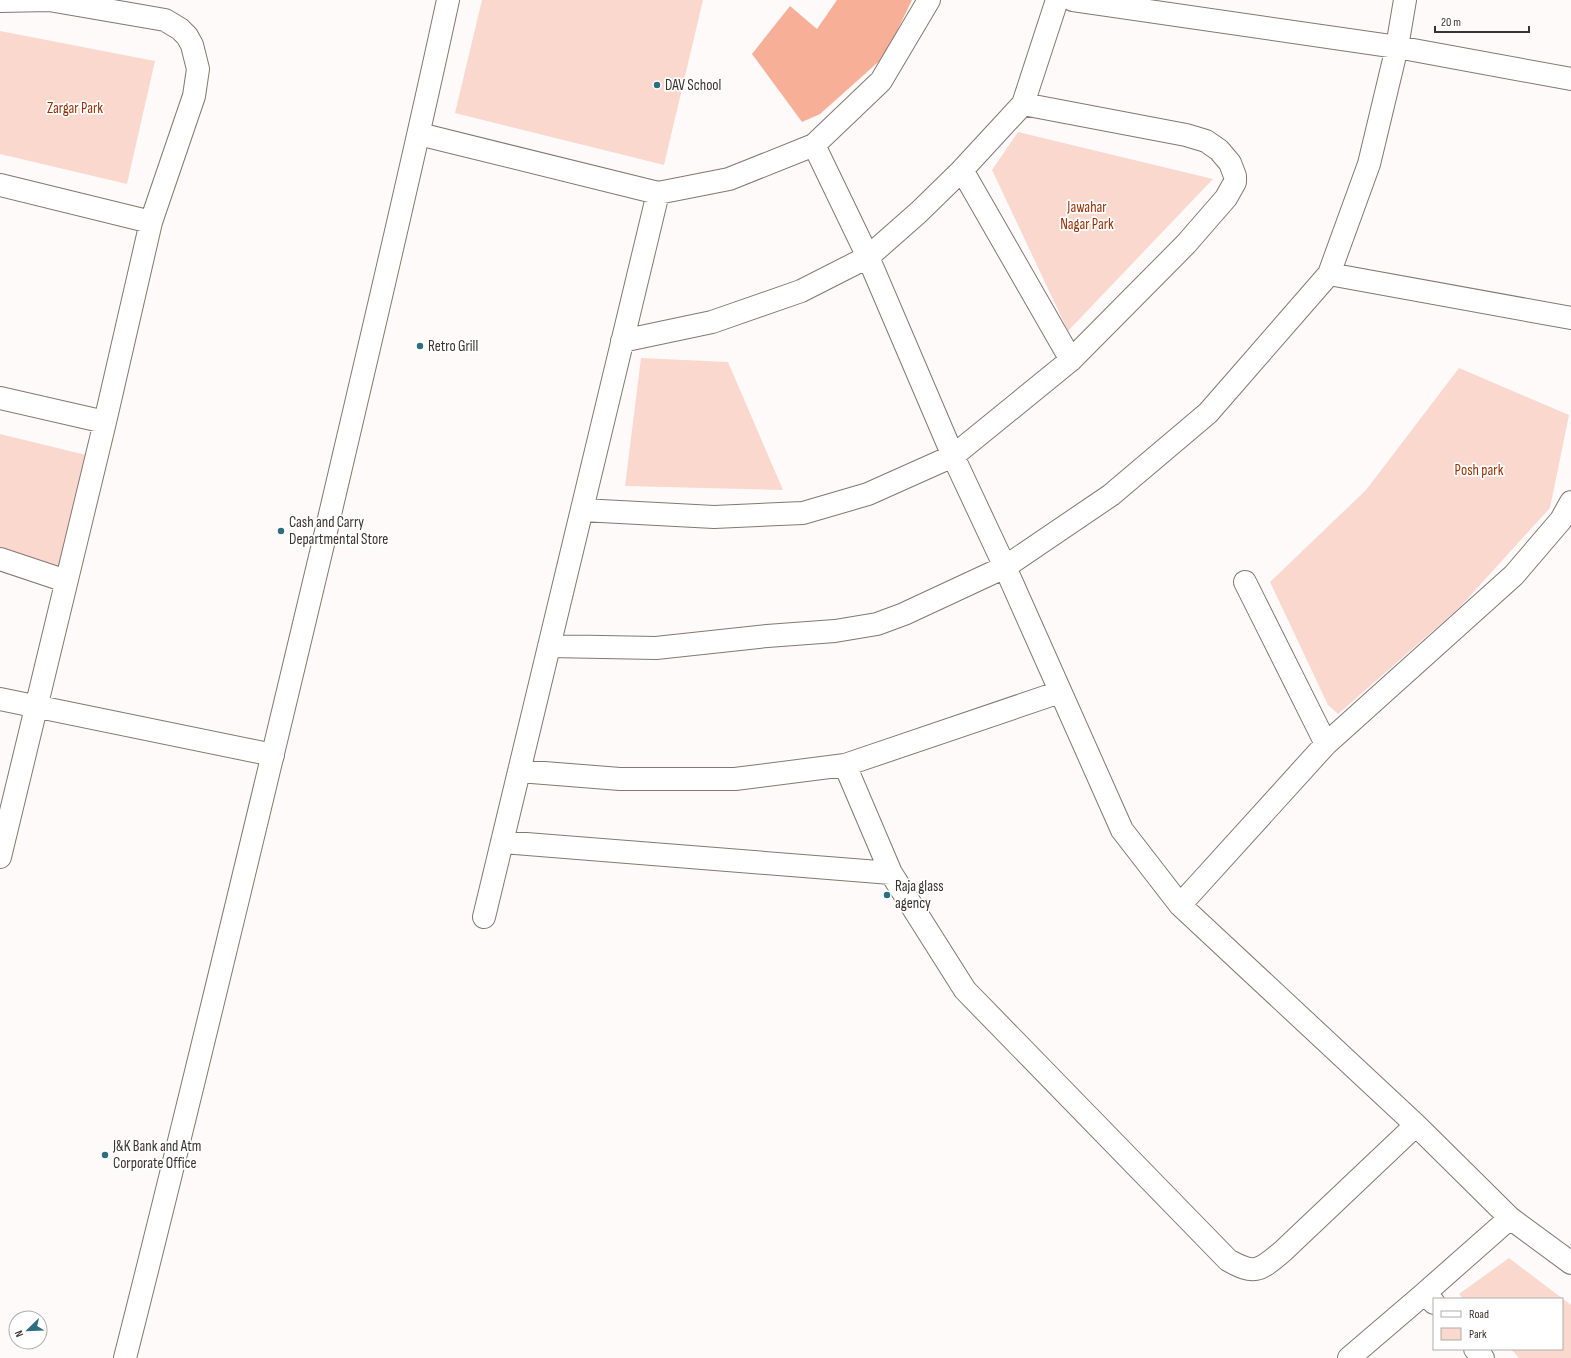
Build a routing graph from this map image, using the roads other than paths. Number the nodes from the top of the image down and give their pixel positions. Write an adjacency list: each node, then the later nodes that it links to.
1 (448, 0): 10 (street)
2 (928, 0): 11 (street)
3 (1058, 0): 9 (street)
4 (1072, 0): 7 (street)
5 (1405, 0): 7 (street)
6 (0, 1): 15 (street)
7 (1397, 47): 8 (street); 17 (street)
8 (1571, 79)
9 (1023, 104): 12 (street); 20 (street)
10 (419, 134): 14 (street); 35 (street)
11 (814, 145): 14 (street); 16 (street)
12 (962, 170): 16 (street); 20 (street)
13 (0, 184): 15 (street)
14 (658, 194): 19 (street)
15 (150, 222): 22 (street)
16 (868, 256): 19 (street); 23 (street)
17 (1329, 274): 18 (street); 27 (street)
18 (1571, 318)
19 (622, 341): 25 (street)
20 (1071, 360): 23 (street)
21 (0, 398): 22 (street)
22 (105, 422): 28 (street)
23 (953, 456): 25 (street); 27 (street)
24 (1571, 502): 34 (street)
25 (582, 510): 30 (street)
26 (0, 559): 28 (street)
27 (1005, 567): 30 (street); 31 (street)
28 (66, 580): 33 (street)
29 (1246, 582): 34 (street)
30 (549, 646): 37 (street)
31 (1060, 692): 36 (street); 41 (street)
32 (0, 699): 33 (street)
33 (36, 706): 35 (street); 39 (street)
34 (1326, 744): 41 (street)
35 (273, 755): 48 (street)
36 (845, 765): 37 (street); 40 (street)
37 (519, 771): 38 (street)
38 (502, 842): 40 (street); 42 (street)
39 (0, 857)
40 (891, 873): 43 (street)
41 (1180, 905): 43 (street)
42 (484, 917)
43 (1416, 1125): 44 (street)
44 (1510, 1218): 45 (street); 46 (street)
45 (1571, 1263)
46 (1429, 1298): 49 (street)
47 (1476, 1350): 50 (street)
48 (125, 1358)
49 (1348, 1358)
50 (1483, 1358)

